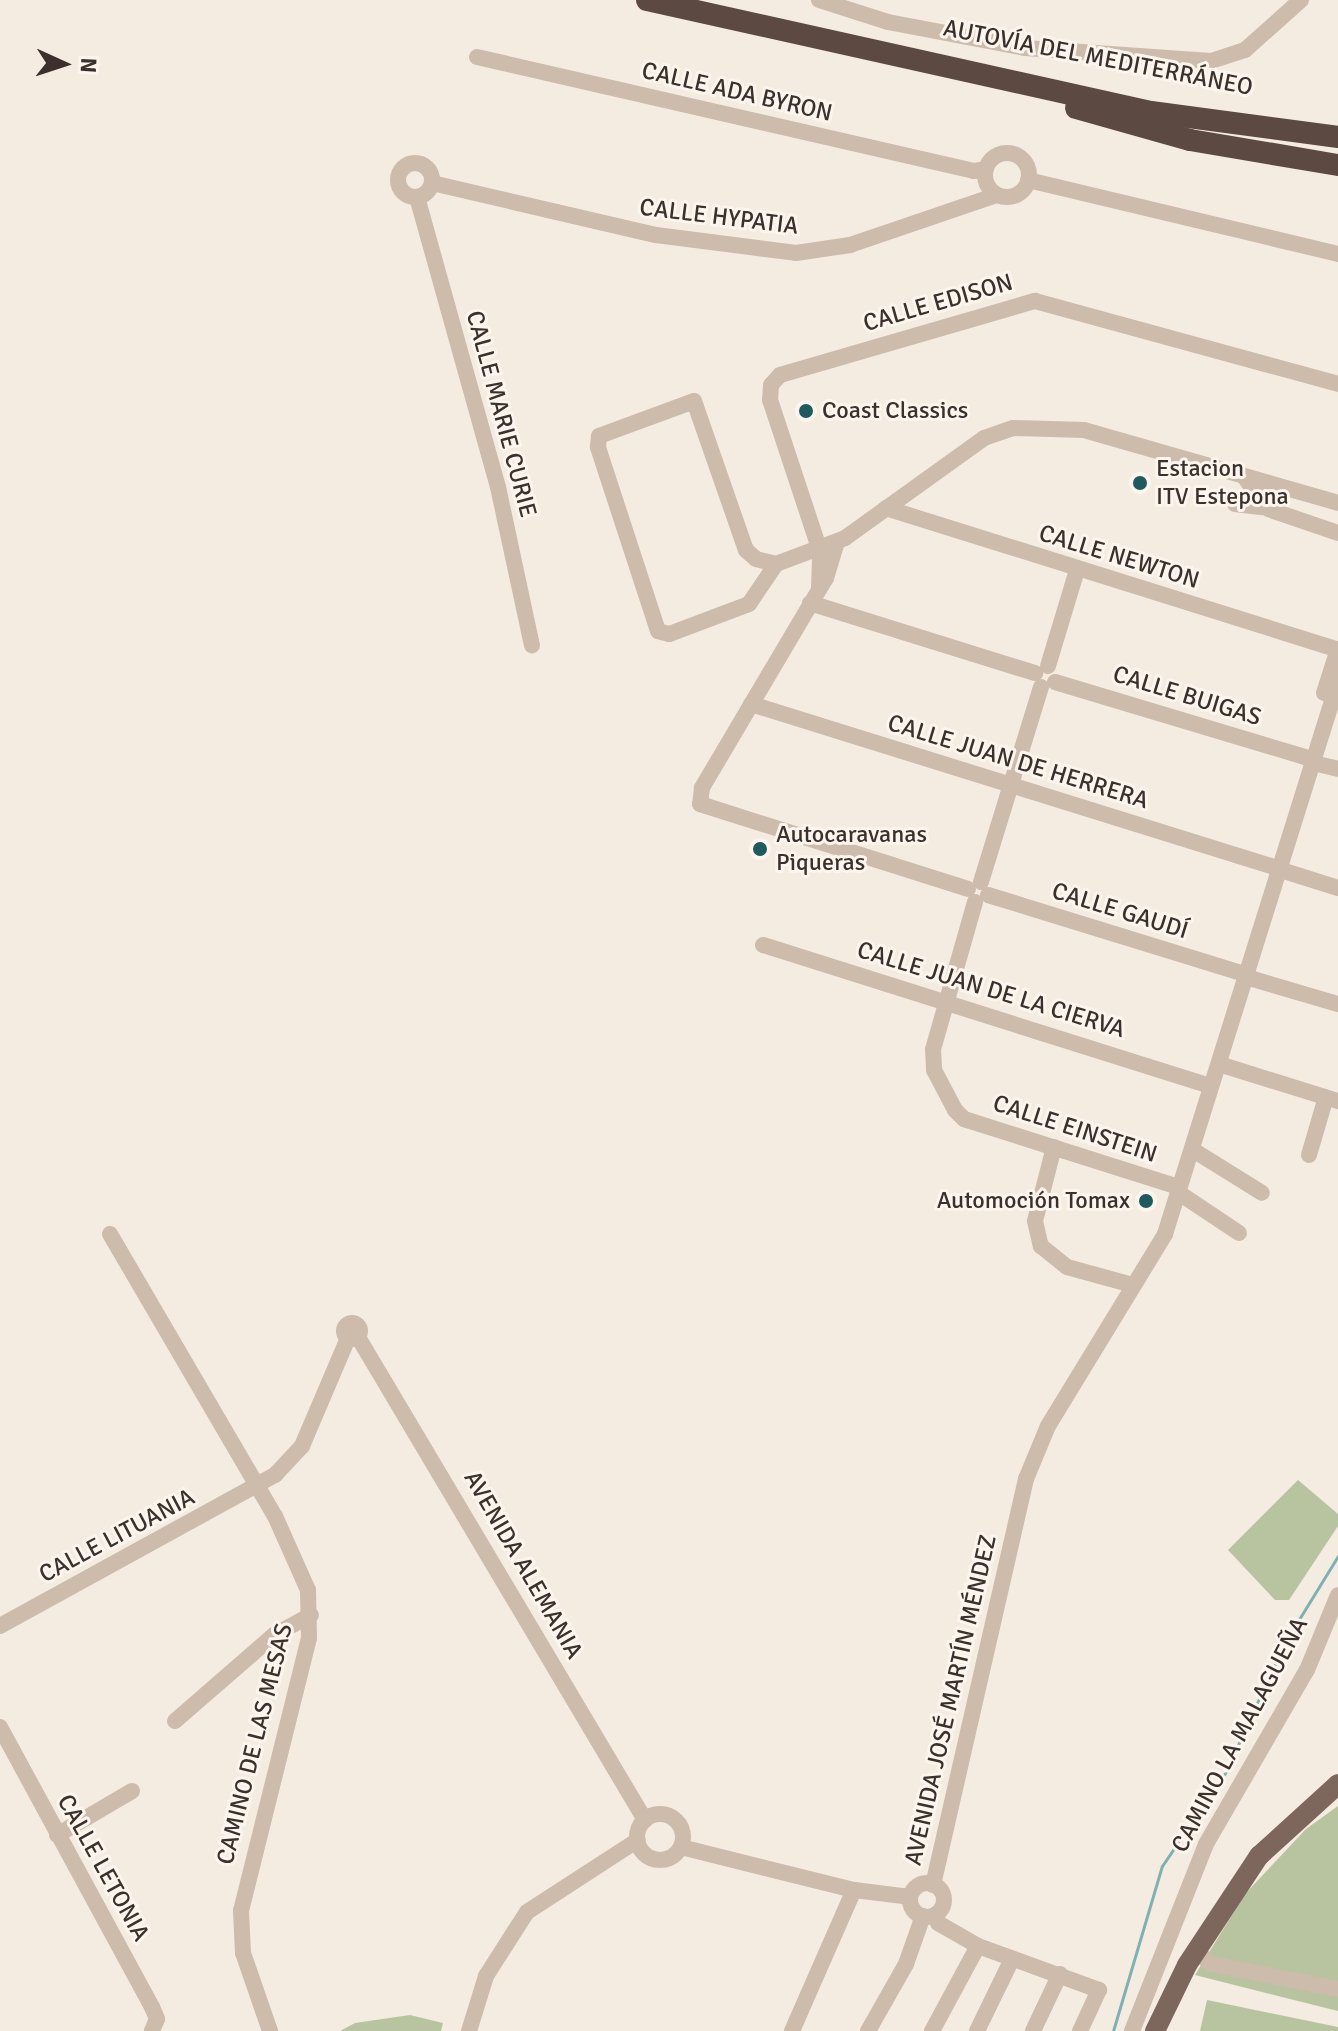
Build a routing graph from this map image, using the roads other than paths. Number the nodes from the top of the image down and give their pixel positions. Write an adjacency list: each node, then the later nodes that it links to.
1 (647, 0): 8 (highway, AUTOVÍA DEL MEDITERRÁNEO)
2 (710, 0): 9 (highway, AUTOVÍA DEL MEDITERRÁNEO)
3 (819, 0): 6 (street)
4 (1279, 0): 6 (street)
5 (1301, 0): 6 (street)
6 (1283, 18)
7 (477, 57): 13 (street, CALLE ADA BYRON)
8 (961, 71): 10 (highway, AUTOVÍA DEL MEDITERRÁNEO); 11 (highway, AUTOVÍA DEL MEDITERRÁNEO)
9 (1338, 126)
10 (1338, 137)
11 (1234, 148): 12 (highway); 14 (highway)
12 (1338, 165)
13 (986, 169): 15 (street); 17 (street)
14 (1338, 174)
15 (1028, 180): 17 (street); 19 (street)
16 (432, 183): 17 (street, CALLE HYPATIA); 18 (street); 18 (street)
17 (997, 195)
18 (417, 197): 34 (street, CALLE MARIE CURIE)
19 (1338, 254)
20 (1338, 384): 29 (street, CALLE EDISON)
21 (1244, 476): 22 (street); 25 (street); 26 (street)
22 (1290, 489): 23 (street); 26 (street)
23 (1338, 503)
24 (1235, 504): 26 (street)
25 (886, 508): 28 (street); 31 (street, CALLE NEWTON)
26 (1268, 508): 27 (street)
27 (1338, 533)
28 (837, 542): 29 (street); 32 (street)
29 (820, 551): 30 (street); 32 (street)
30 (776, 564): 30 (street)
31 (1077, 570): 35 (street, CALLE NEWTON); 36 (street)
32 (819, 588): 33 (street)
33 (810, 603): 36 (street, CALLE BUIGAS); 38 (street)
34 (532, 645)
35 (1338, 650): 39 (street, AVENIDA JOSÉ MARTÍN MÉNDEZ)
36 (1045, 677): 39 (street, CALLE BUIGAS); 41 (street)
37 (1338, 682): 39 (street, AVENIDA JOSÉ MARTÍN MÉNDEZ)
38 (751, 704): 41 (street, CALLE JUAN DE HERRERA); 44 (street, CALLE GAUDÍ)
39 (1309, 760): 40 (street, CALLE BUIGAS); 42 (street, AVENIDA JOSÉ MARTÍN MÉNDEZ); 42 (street, AVENIDA JOSÉ MARTÍN MÉNDEZ)
40 (1338, 769)
41 (1011, 784): 42 (street, CALLE JUAN DE HERRERA); 44 (street)
42 (1276, 868): 43 (street, CALLE JUAN DE HERRERA); 46 (street, AVENIDA JOSÉ MARTÍN MÉNDEZ)
43 (1338, 888)
44 (978, 892): 46 (street, CALLE GAUDÍ); 47 (street)
45 (763, 945): 47 (street, CALLE JUAN DE LA CIERVA)
46 (1242, 974): 48 (street, CALLE GAUDÍ); 49 (street, AVENIDA JOSÉ MARTÍN MÉNDEZ); 50 (street, AVENIDA JOSÉ MARTÍN MÉNDEZ)
47 (947, 999): 51 (street, CALLE JUAN DE LA CIERVA); 53 (street, CALLE EINSTEIN)
48 (1338, 1004)
49 (1218, 1036): 50 (street, AVENIDA JOSÉ MARTÍN MÉNDEZ); 51 (street, AVENIDA JOSÉ MARTÍN MÉNDEZ)
50 (1219, 1064): 52 (street); 54 (street, AVENIDA JOSÉ MARTÍN MÉNDEZ)
51 (1203, 1084): 56 (street, AVENIDA JOSÉ MARTÍN MÉNDEZ)
52 (1332, 1099): 55 (street)
53 (1054, 1147): 56 (street, CALLE EINSTEIN); 60 (street)
54 (1193, 1150): 56 (street, AVENIDA JOSÉ MARTÍN MÉNDEZ); 57 (street)
55 (1309, 1155)
56 (1176, 1189): 58 (street, CALLE EINSTEIN); 60 (street, AVENIDA JOSÉ MARTÍN MÉNDEZ); 60 (street, AVENIDA JOSÉ MARTÍN MÉNDEZ)
57 (1262, 1193)
58 (1239, 1233)
59 (110, 1234): 62 (street, CAMINO DE LAS MESAS)
60 (1133, 1285): 76 (street, AVENIDA JOSÉ MARTÍN MÉNDEZ)
61 (353, 1337): 62 (street, CALLE LITUANIA); 71 (street, AVENIDA ALEMANIA)
62 (257, 1488): 64 (street, CAMINO DE LAS MESAS); 65 (street, CALLE LITUANIA)
63 (1338, 1595): 96 (street, CAMINO LA MALAGUEÑA)
64 (311, 1615): 66 (street); 87 (street, CAMINO DE LAS MESAS)
65 (0, 1626)
66 (175, 1721)
67 (0, 1727): 72 (street, CALLE LETONIA)
68 (1338, 1784): 75 (main road)
69 (132, 1791): 72 (street)
70 (1338, 1795): 75 (main road)
71 (645, 1820): 73 (street); 74 (street)
72 (57, 1835): 89 (street, CALLE LETONIA)
73 (638, 1840): 74 (street); 90 (street)
74 (681, 1847): 77 (street)
75 (1244, 1880): 81 (main road)
76 (933, 1885): 78 (street); 79 (street)
77 (854, 1890): 78 (street); 91 (street)
78 (910, 1897): 79 (street)
79 (929, 1915): 80 (street); 92 (street)
80 (978, 1946): 82 (street); 88 (street)
81 (1196, 1951): 83 (street); 97 (main road)
82 (1012, 1959): 84 (street); 93 (street)
83 (1231, 1968): 85 (street); 86 (street)
84 (1060, 1974): 94 (street); 95 (street)
85 (1338, 1989)
86 (1338, 1999)
87 (270, 2028)
88 (936, 2030)
89 (152, 2031)
90 (469, 2031)
91 (792, 2031)
92 (868, 2031)
93 (977, 2031)
94 (1033, 2031)
95 (1080, 2031)
96 (1132, 2031)
97 (1155, 2031)

